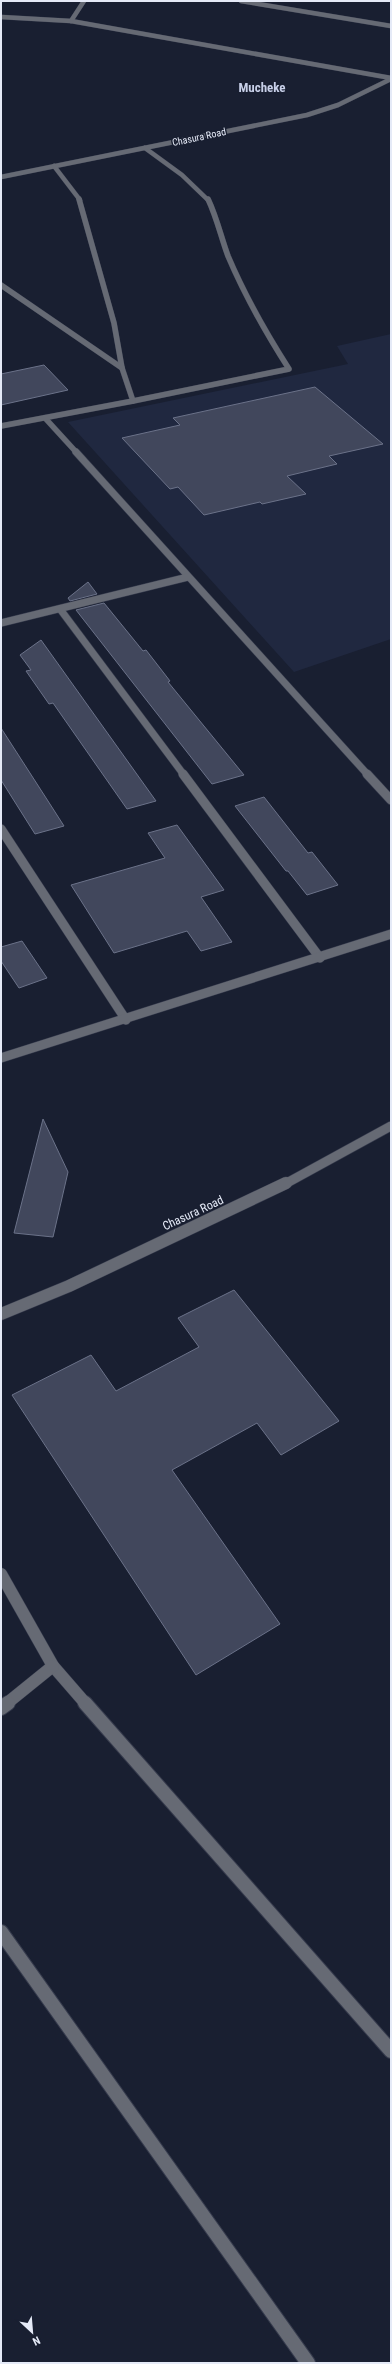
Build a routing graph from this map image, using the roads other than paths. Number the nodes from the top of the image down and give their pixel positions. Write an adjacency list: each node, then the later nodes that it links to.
1 (84, 1): 4 (street)
2 (241, 1): 5 (street)
3 (1, 17): 4 (street)
4 (71, 21): 6 (street)
5 (391, 26)
6 (391, 78): 7 (street, Chasura Road)
7 (145, 148): 8 (street, Chasura Road); 12 (street)
8 (54, 166): 9 (street, Chasura Road); 11 (street)
9 (1, 177)
10 (1, 285): 11 (street)
11 (122, 368): 12 (street)
12 (133, 401): 13 (street)
13 (46, 418): 14 (street); 15 (street)
14 (1, 426)
15 (188, 577): 16 (street); 18 (street)
16 (60, 609): 17 (street); 21 (street)
17 (1, 623)
18 (391, 800)
19 (1, 829): 22 (street)
20 (391, 934): 21 (street)
21 (320, 958): 22 (street)
22 (126, 1020): 23 (street)
23 (1, 1058)
24 (391, 1126): 25 (street, Chasura Road)
25 (1, 1314)
26 (1, 1574): 27 (street)
27 (53, 1666): 28 (street); 30 (street)
28 (1, 1708)
29 (1, 1932): 31 (street)
30 (391, 2051)
31 (308, 2363)

